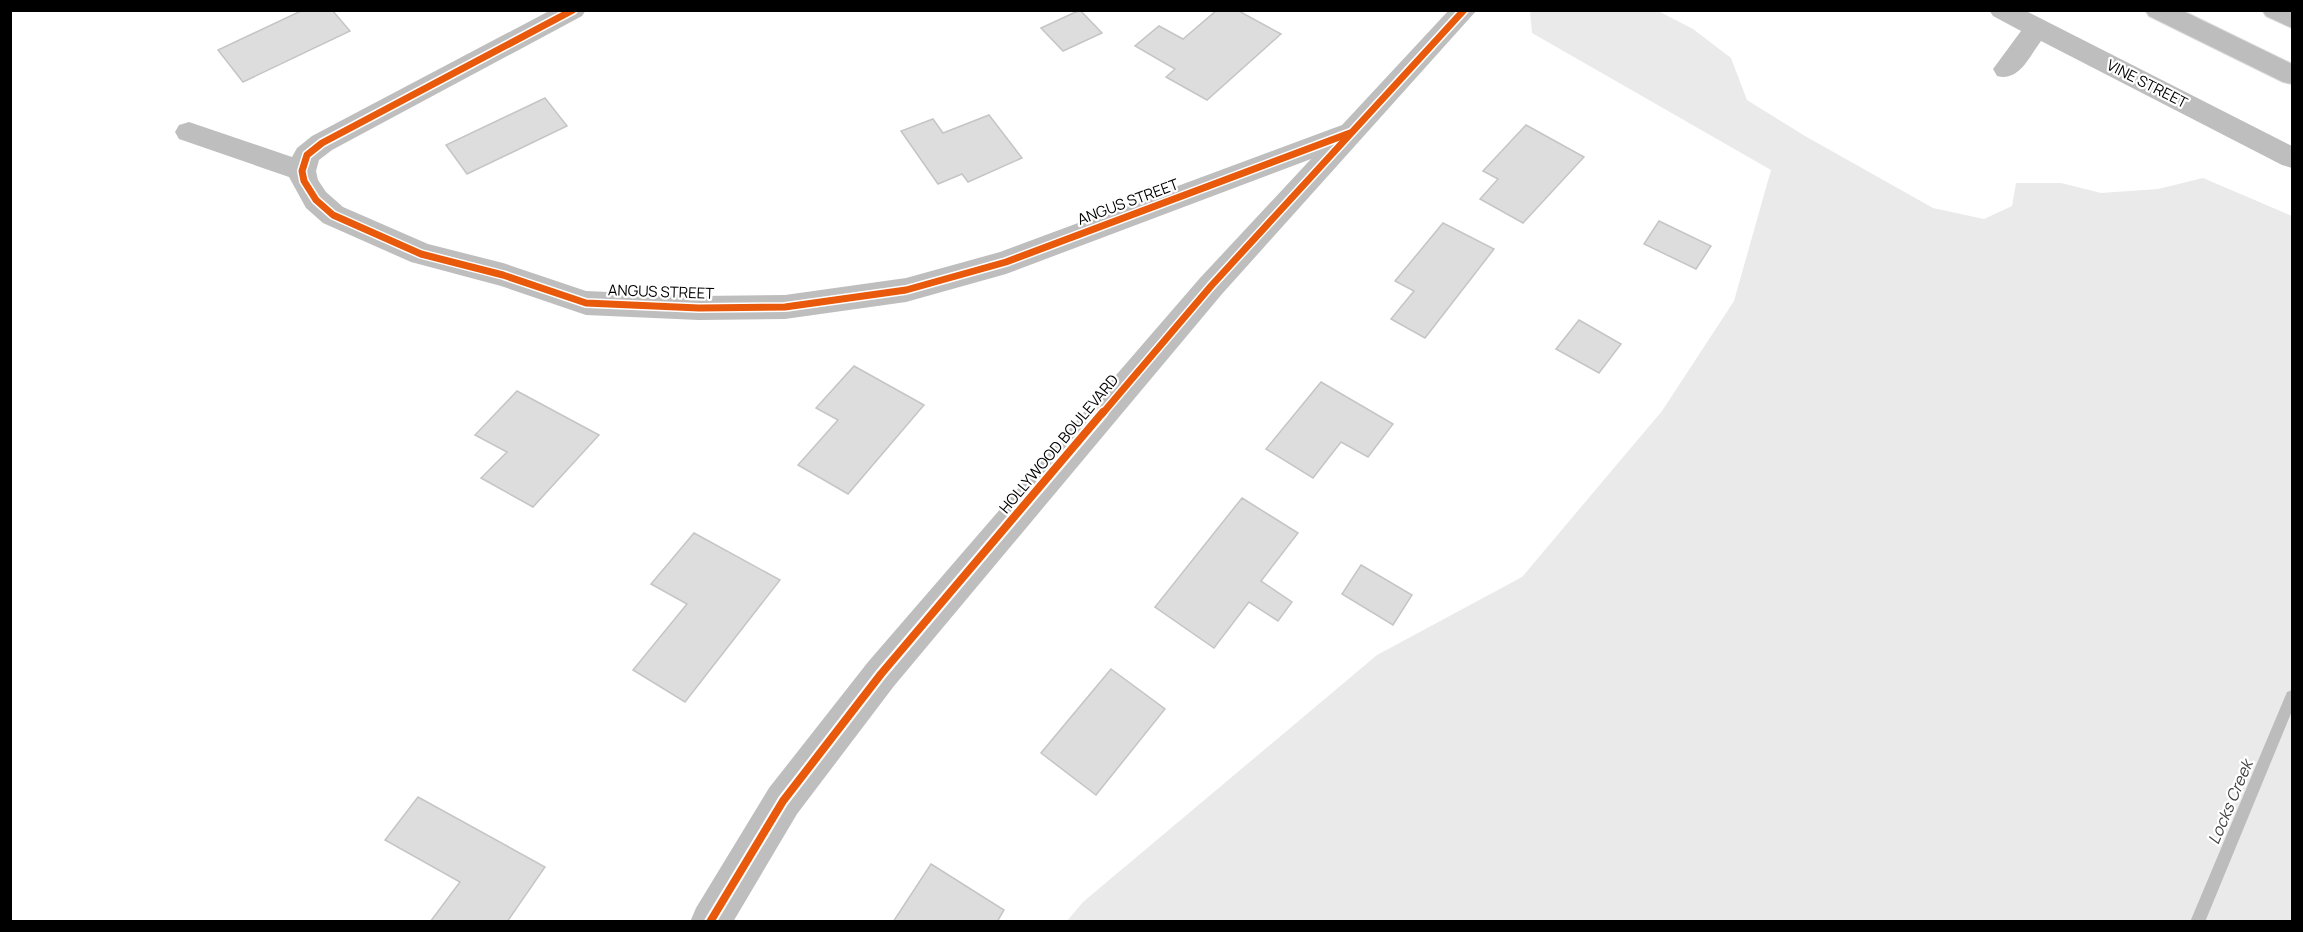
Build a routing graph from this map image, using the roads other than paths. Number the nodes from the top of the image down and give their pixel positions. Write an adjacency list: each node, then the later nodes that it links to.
1 (573, 10): 13 (street)
2 (1464, 10): 11 (street, HOLLYWOOD BOULEVARD)
3 (2002, 10): 7 (street, VINE STREET)
4 (2158, 10): 9 (highway)
5 (2275, 10): 6 (highway)
6 (2292, 18)
7 (2037, 28): 8 (street); 12 (street, VINE STREET)
8 (2007, 69)
9 (2292, 75)
10 (189, 132): 13 (street)
11 (1350, 133): 13 (street, ANGUS STREET); 14 (street, HOLLYWOOD BOULEVARD)
12 (2292, 158)
13 (302, 171)
14 (710, 921)

